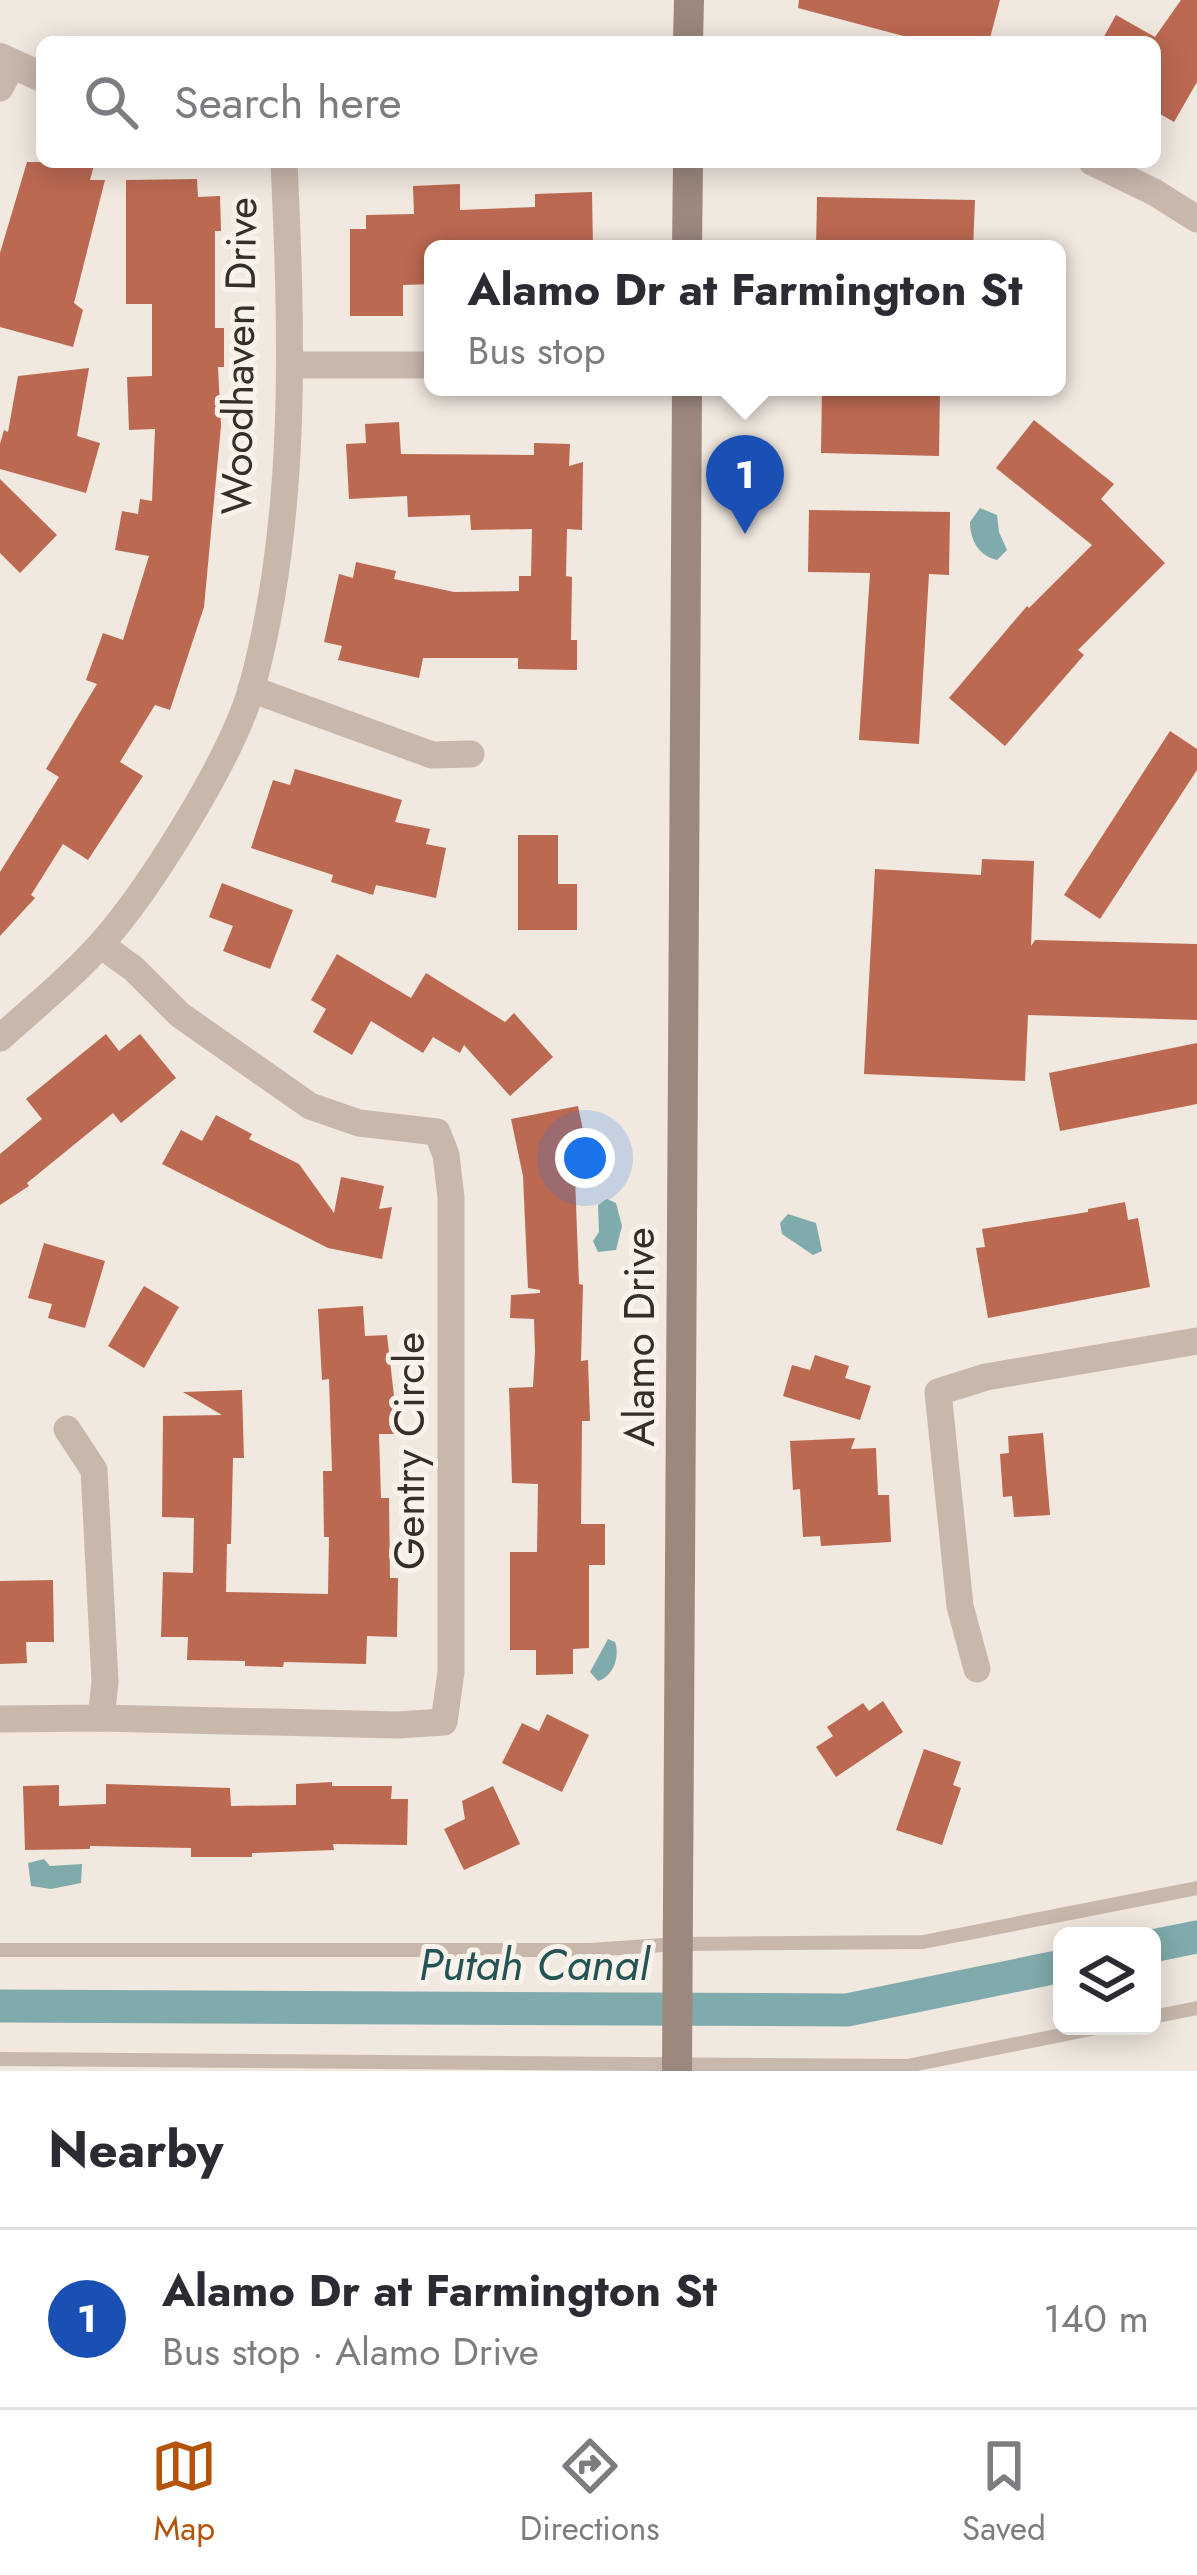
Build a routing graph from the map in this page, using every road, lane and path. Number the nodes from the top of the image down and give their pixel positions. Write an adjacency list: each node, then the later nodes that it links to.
1 (688, 0): 2 (main road)
2 (688, 36)
3 (4, 70): 4 (street)
4 (36, 76)
5 (284, 168): 10 (street, Woodhaven Drive)
6 (688, 168): 9 (main road)
7 (1104, 168): 8 (street)
8 (1197, 218)
9 (687, 240)
10 (290, 365): 11 (street); 13 (street, Woodhaven Drive)
11 (424, 365)
12 (687, 396): 24 (main road, Alamo Drive)
13 (251, 689): 14 (street); 15 (street, Woodhaven Drive)
14 (471, 754)
15 (101, 945): 16 (street, Woodhaven Drive); 20 (street, Gentry Circle)
16 (0, 1038)
17 (1197, 1341): 19 (street)
18 (67, 1430): 20 (street)
19 (977, 1669)
20 (101, 1718): 21 (street, Gentry Circle)
21 (0, 1719)
22 (1197, 1888): 24 (lane)
23 (0, 1950): 24 (lane)
24 (678, 1955): 29 (main road, Alamo Drive)
25 (1197, 2008): 26 (lane)
26 (1161, 2015)
27 (1061, 2035): 29 (lane)
28 (0, 2059): 29 (lane)
29 (677, 2069)

